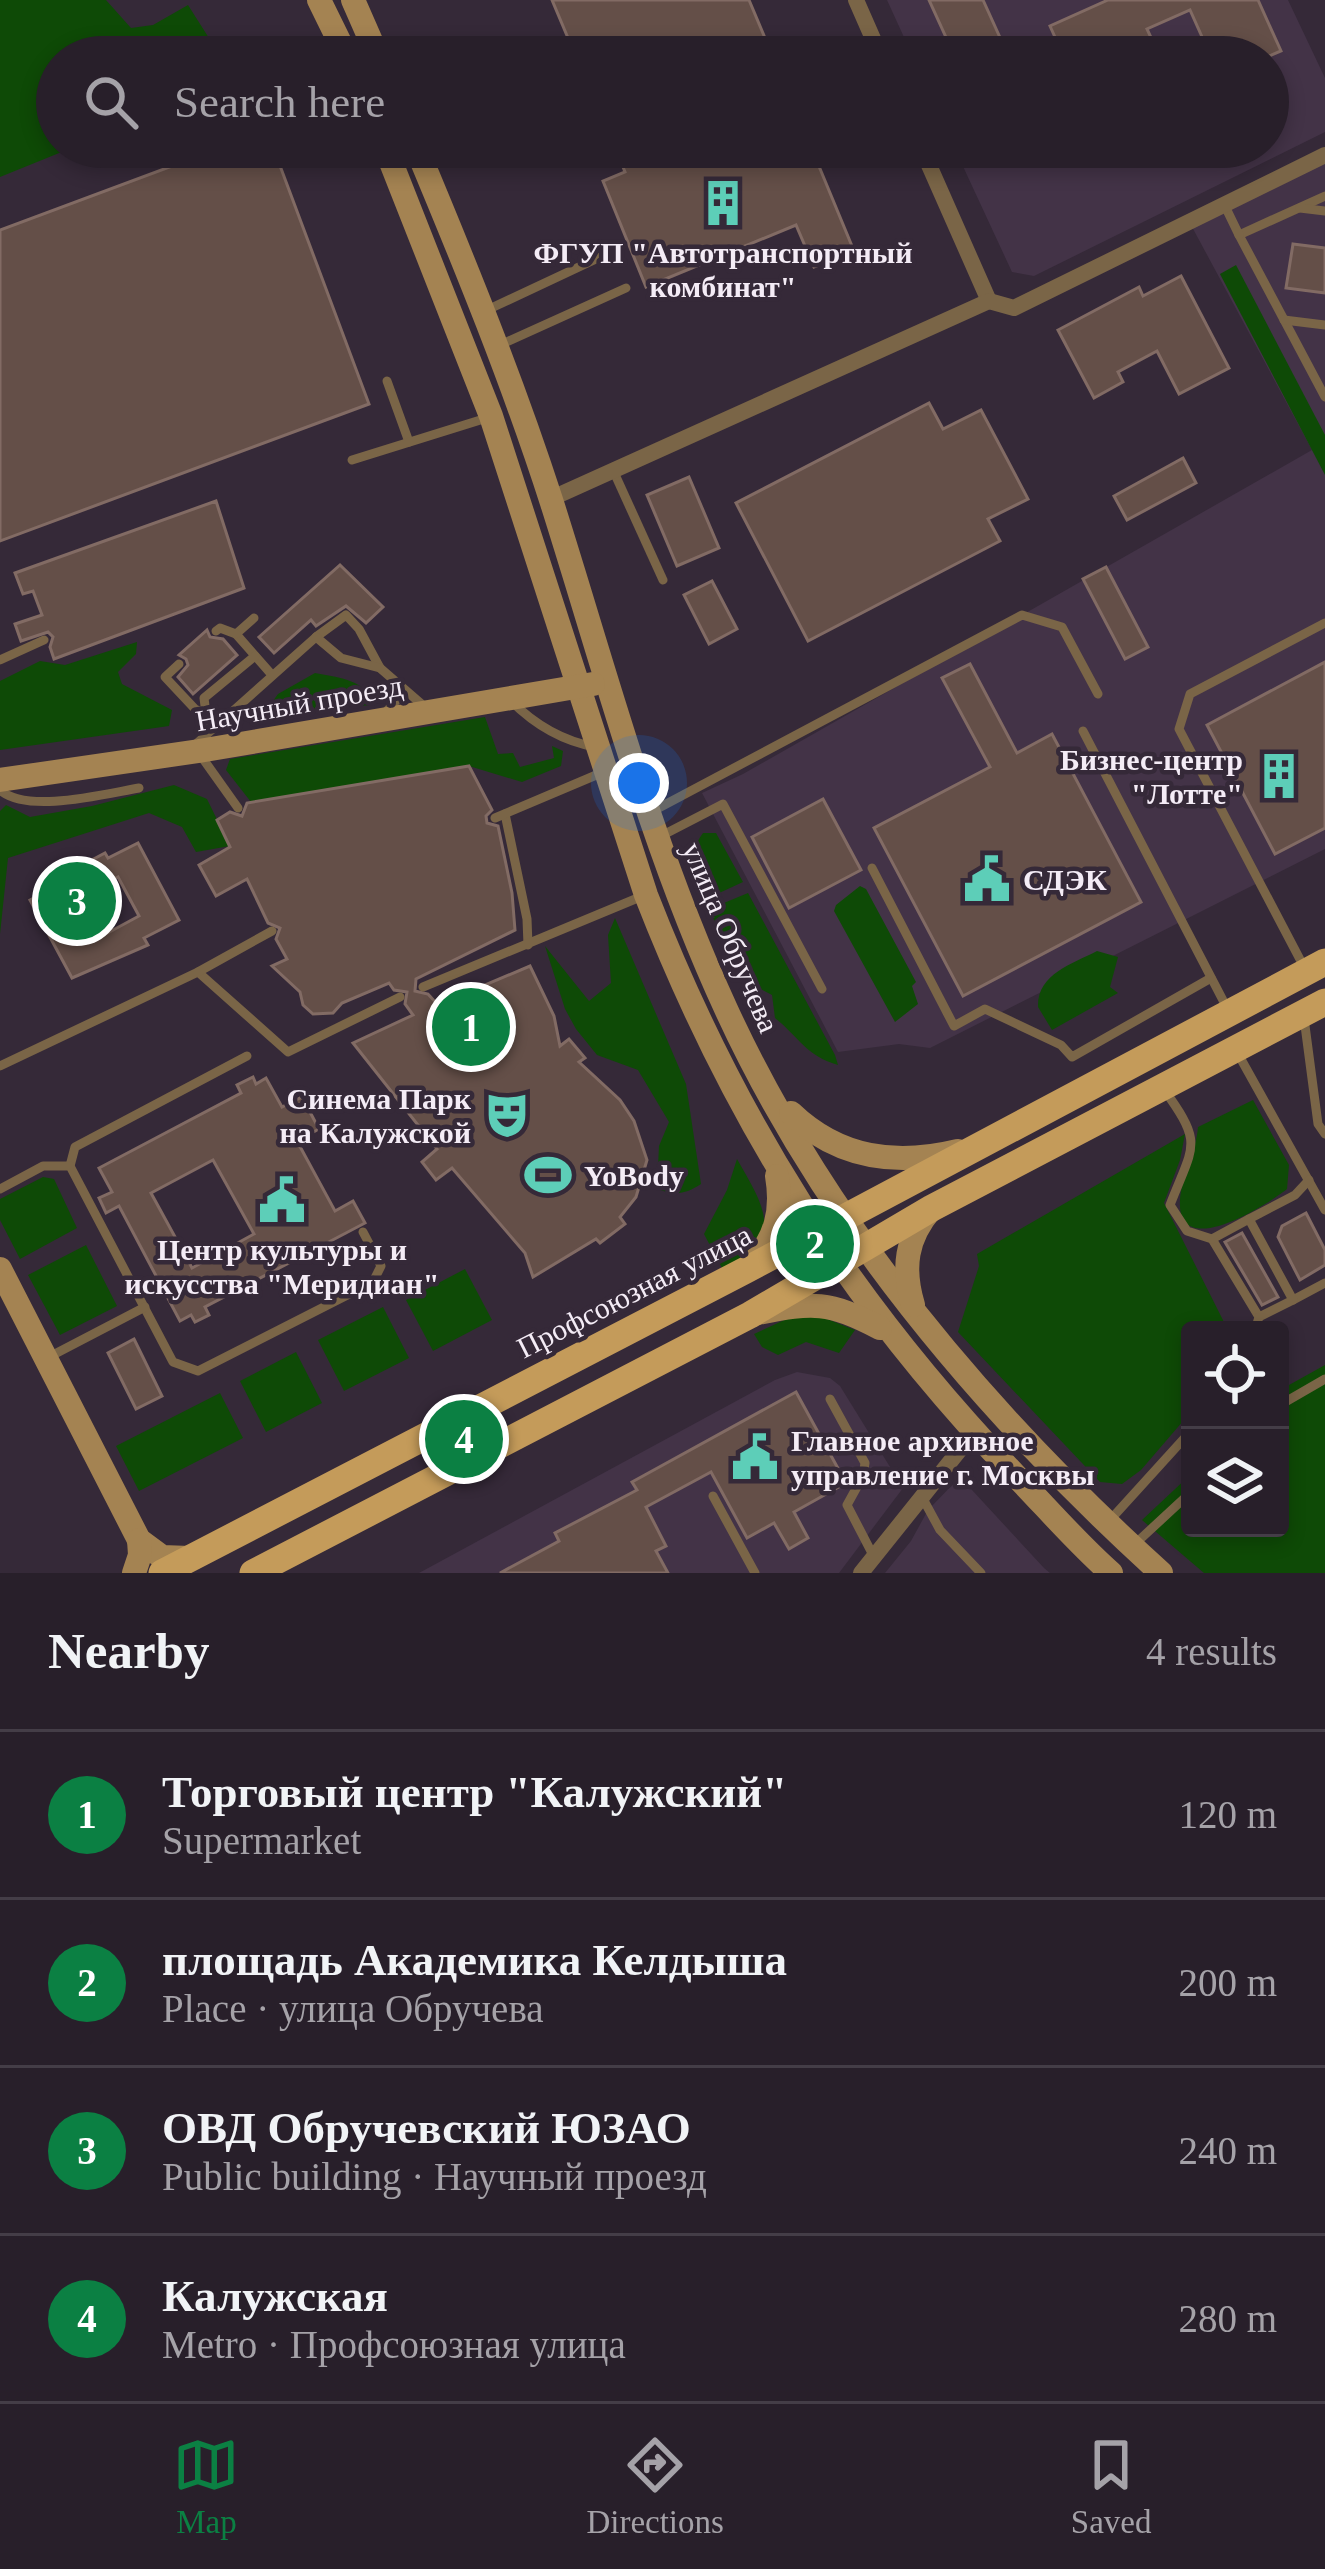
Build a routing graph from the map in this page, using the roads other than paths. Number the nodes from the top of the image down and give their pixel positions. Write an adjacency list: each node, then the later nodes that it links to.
1 (320, 0): 4 (main road)
2 (353, 0): 5 (main road)
3 (856, 0): 6 (street)
4 (336, 36)
5 (369, 36)
6 (872, 36)
7 (1325, 155): 12 (street)
8 (393, 168): 25 (main road, улица Обручева)
9 (425, 168): 19 (main road, улица Обручева)
10 (930, 168): 18 (street)
11 (1325, 196): 13 (lane)
12 (1224, 204): 15 (lane); 18 (street)
13 (1300, 208): 14 (lane); 15 (lane)
14 (1325, 211)
15 (1239, 235): 20 (lane)
16 (613, 251): 19 (lane)
17 (626, 288): 22 (lane)
18 (989, 301): 28 (street)
19 (483, 312): 22 (main road, улица Обручева)
20 (1284, 320): 21 (lane); 24 (lane)
21 (1325, 325)
22 (496, 346): 29 (main road, улица Обручева)
23 (387, 381): 26 (lane)
24 (1325, 397)
25 (491, 416): 26 (lane); 44 (main road, улица Обручева)
26 (409, 442): 27 (lane)
27 (352, 460)
28 (613, 470): 29 (street); 30 (lane)
29 (550, 499): 42 (main road, улица Обручева)
30 (663, 580)
31 (254, 618): 34 (lane)
32 (1325, 623): 63 (lane)
33 (216, 631): 34 (lane)
34 (236, 634): 37 (lane)
35 (316, 637): 40 (lane); 40 (lane); 41 (lane)
36 (44, 640): 38 (lane)
37 (254, 656): 41 (lane); 48 (lane)
38 (0, 660)
39 (179, 664): 48 (lane)
40 (380, 668): 43 (lane)
41 (272, 675): 51 (lane)
42 (607, 681): 44 (main road, Научный проезд); 53 (main road, улица Обручева)
43 (395, 684): 47 (lane); 49 (lane)
44 (579, 687): 46 (main road, Научный проезд); 52 (main road, улица Обручева)
45 (1098, 694): 58 (lane)
46 (508, 698): 47 (main road, Научный проезд); 52 (lane)
47 (430, 711): 49 (main road, Научный проезд)
48 (206, 714): 51 (lane)
49 (376, 720): 51 (main road, Научный проезд)
50 (1083, 731): 65 (lane)
51 (199, 745): 54 (main road, Научный проезд); 57 (lane)
52 (601, 760): 53 (lane); 60 (main road, улица Обручева); 62 (lane)
53 (632, 761): 58 (main road, улица Обручева)
54 (0, 780)
55 (139, 788): 56 (lane)
56 (0, 790)
57 (238, 808)
58 (652, 826): 67 (lane); 75 (main road, улица Обручева)
59 (872, 868): 65 (lane)
60 (646, 895): 62 (lane); 79 (main road, улица Обручева)
61 (272, 931): 64 (lane)
62 (527, 945): 66 (lane)
63 (1316, 967): 70 (main road, Профсоюзная улица)
64 (198, 972): 68 (lane); 73 (lane)
65 (1211, 978): 70 (lane)
66 (423, 988)
67 (822, 989)
68 (400, 997)
69 (1314, 1007): 71 (main road); 76 (lane)
70 (1229, 1013): 77 (main road, Профсоюзная улица)
71 (1235, 1048): 74 (main road); 80 (lane)
72 (247, 1056): 78 (lane)
73 (0, 1066)
74 (1162, 1087): 82 (main road); 88 (lane)
75 (768, 1090): 77 (main road); 84 (main road, улица Обручева)
76 (1325, 1134)
77 (968, 1149): 84 (main road, Профсоюзная улица)
78 (70, 1166): 81 (lane); 95 (lane)
79 (776, 1168): 87 (main road, улица Обручева); 92 (main road)
80 (1309, 1180): 83 (lane); 85 (lane)
81 (0, 1189)
82 (932, 1208): 89 (main road); 98 (main road)
83 (1325, 1210)
84 (845, 1216): 87 (main road, Профсоюзная улица); 89 (main road, улица Обручева)
85 (1250, 1219): 88 (lane); 94 (lane)
86 (363, 1232): 95 (lane)
87 (816, 1233): 90 (main road, улица Обручева); 92 (main road, Профсоюзная улица)
88 (1212, 1239): 97 (lane)
89 (866, 1248): 90 (main road); 98 (main road, улица Обручева)
90 (838, 1265): 96 (main road); 100 (main road, улица Обручева)
91 (0, 1269): 101 (main road)
92 (746, 1270): 114 (main road, Профсоюзная улица)
93 (1325, 1283): 94 (lane)
94 (1293, 1300): 97 (lane)
95 (145, 1307): 101 (lane)
96 (750, 1315): 100 (main road); 118 (main road)
97 (1259, 1317): 99 (lane)
98 (917, 1318): 110 (main road, улица Обручева)
99 (1258, 1321)
100 (887, 1332): 105 (main road, улица Обручева)
101 (46, 1359): 111 (main road)
102 (1325, 1379): 104 (lane)
103 (830, 1399): 113 (lane)
104 (1289, 1400)
105 (974, 1432): 108 (street); 115 (main road, улица Обручева)
106 (1181, 1442): 110 (lane)
107 (713, 1496): 119 (lane)
108 (922, 1497): 113 (street); 121 (lane)
109 (1181, 1501): 112 (lane)
110 (1107, 1522): 112 (main road, улица Обручева)
111 (139, 1540): 114 (main road); 116 (main road)
112 (1132, 1547): 123 (main road, улица Обручева)
113 (874, 1557): 120 (street)
114 (190, 1558): 117 (main road, Профсоюзная улица)
115 (1088, 1564): 122 (main road, улица Обручева)
116 (134, 1573)
117 (162, 1573)
118 (253, 1573)
119 (754, 1573)
120 (861, 1573)
121 (981, 1573)
122 (1111, 1573)
123 (1161, 1573)

